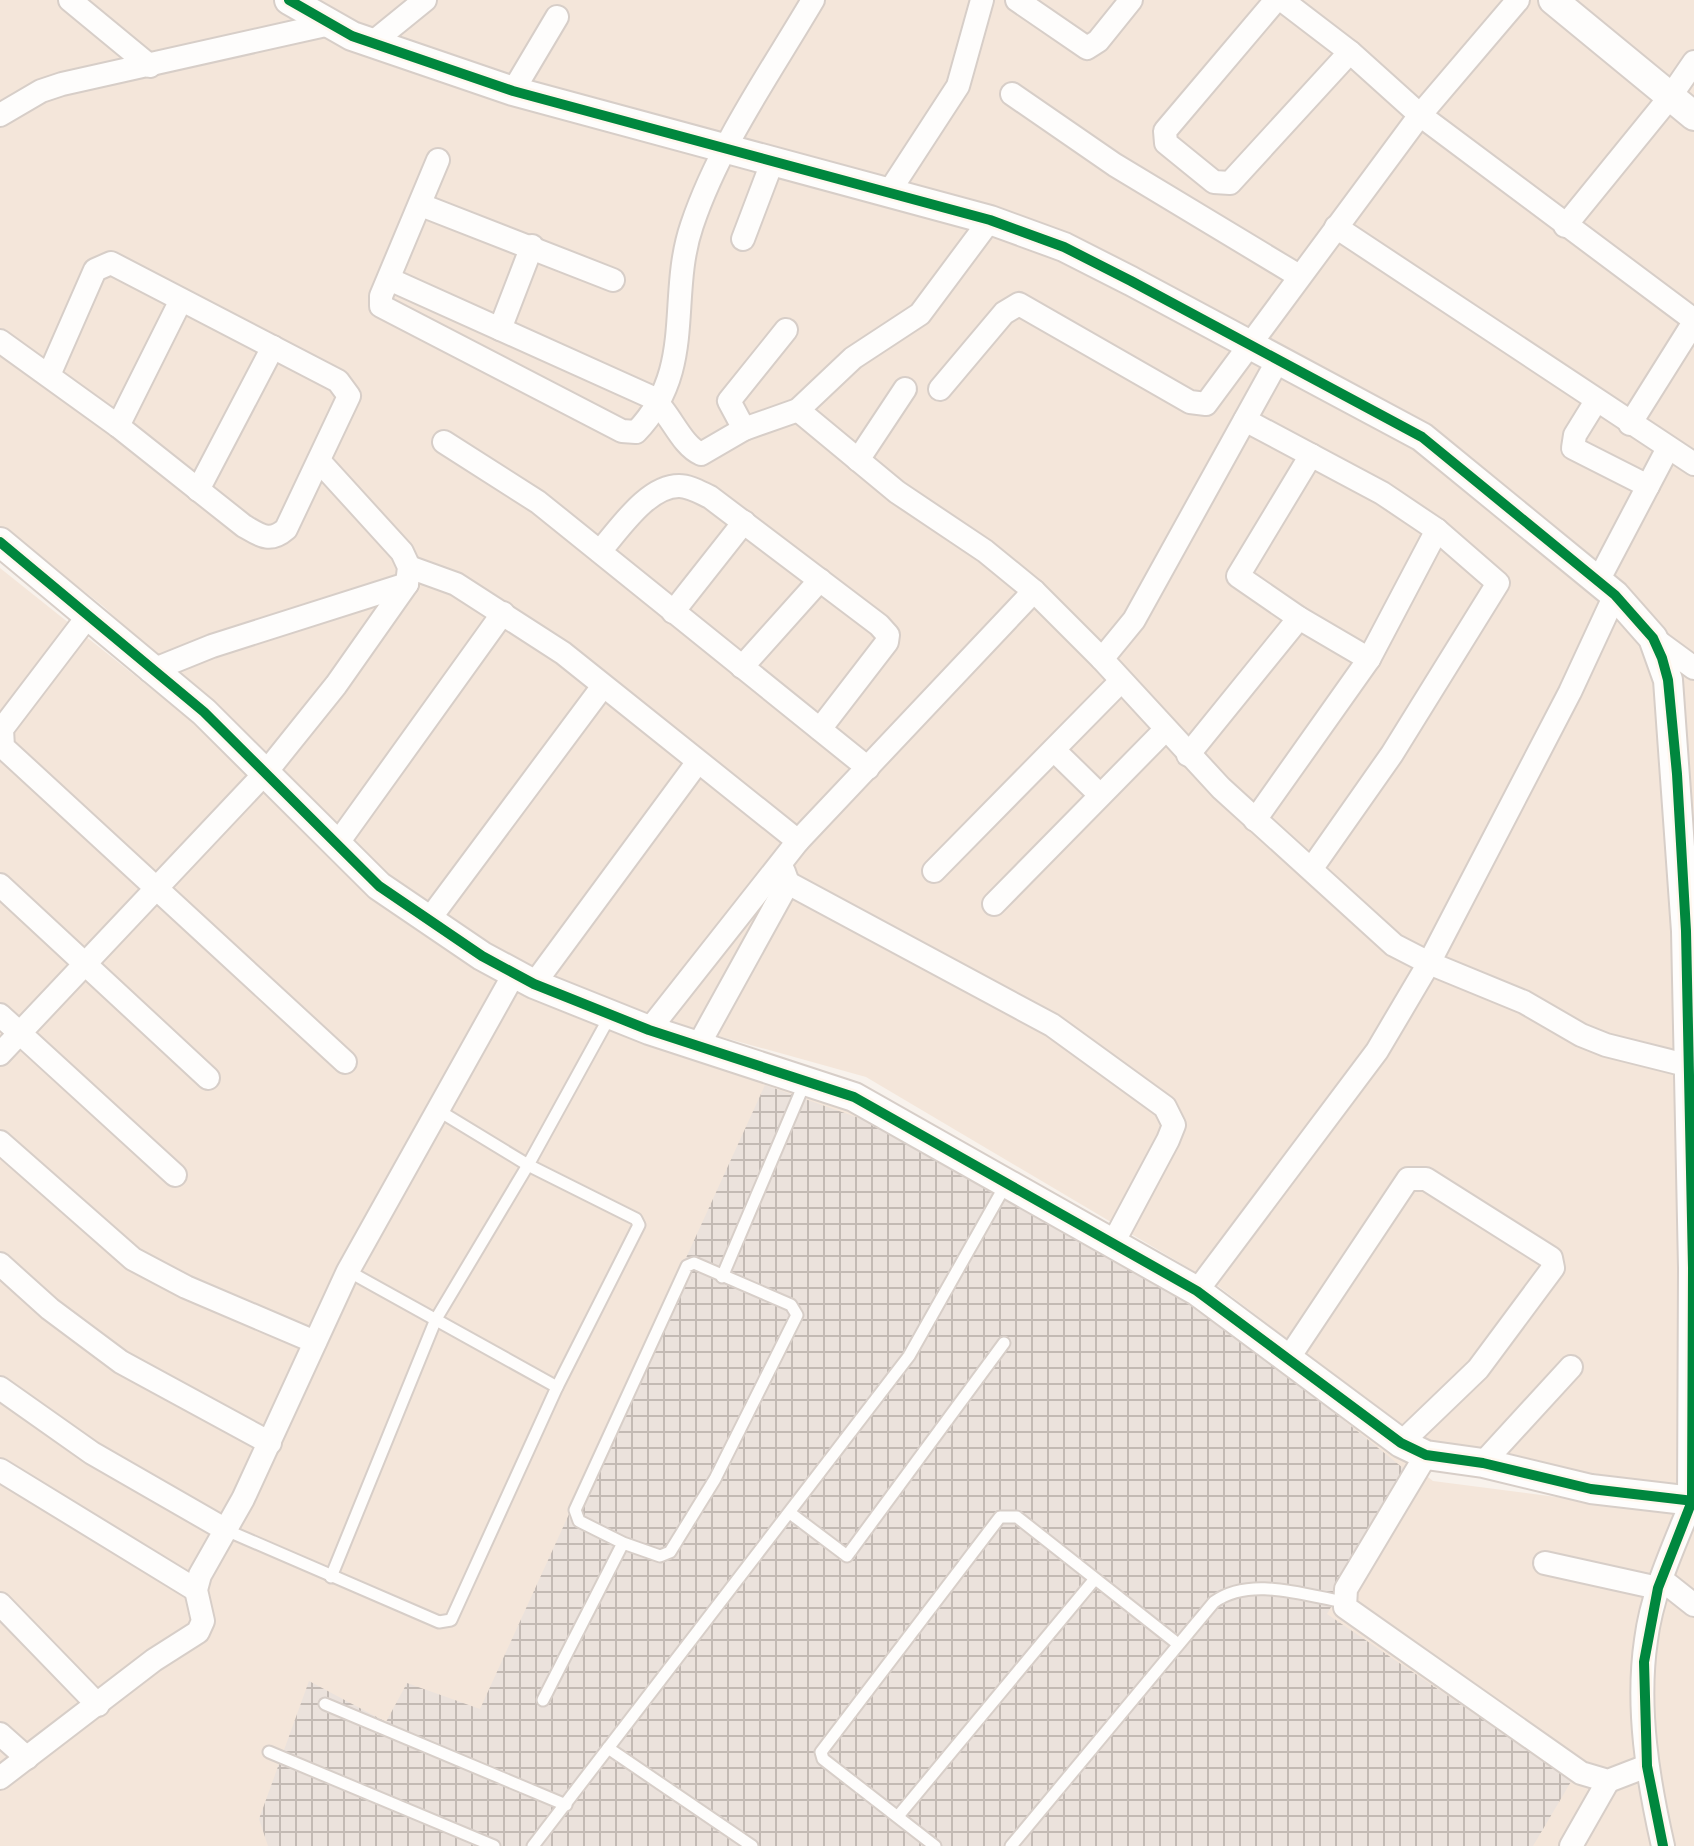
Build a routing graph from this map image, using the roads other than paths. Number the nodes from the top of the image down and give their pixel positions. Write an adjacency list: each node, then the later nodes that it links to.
1 (70, 0): 17 (street)
2 (289, 0): 13 (street)
3 (425, 0): 14 (street)
4 (813, 0): 24 (street)
5 (982, 0): 27 (street)
6 (1017, 0): 7 (street)
7 (1131, 0)
8 (1276, 0): 15 (street)
9 (1282, 0): 15 (street)
10 (1518, 0): 22 (street)
11 (1553, 0): 20 (street)
12 (557, 17): 18 (street)
13 (330, 24): 14 (street); 17 (street)
14 (372, 43): 18 (street)
15 (1350, 52): 22 (street)
16 (1694, 62): 20 (street)
17 (150, 66): 21 (street)
18 (513, 91): 24 (street)
19 (1012, 94): 34 (street)
20 (1670, 97): 23 (street); 30 (street)
21 (0, 115)
22 (1420, 115): 30 (street); 31 (street)
23 (1694, 116)
24 (727, 146): 26 (street); 49 (street)
25 (438, 160): 28 (street)
26 (773, 160): 27 (street); 32 (street)
27 (889, 192): 29 (street)
28 (421, 205): 33 (street); 35 (street)
29 (990, 220): 42 (street); 50 (street)
30 (1565, 226): 38 (street)
31 (1336, 227): 34 (street); 48 (street)
32 (743, 239)
33 (532, 246): 36 (street); 39 (street)
34 (1299, 276): 42 (street)
35 (389, 279): 39 (street); 49 (street)
36 (613, 280)
37 (181, 300): 43 (street); 45 (street); 53 (street)
38 (1694, 321): 52 (street)
39 (500, 329): 49 (street)
40 (786, 330): 54 (street)
41 (0, 341): 45 (street)
42 (1251, 343): 44 (street); 47 (street)
43 (273, 347): 59 (street); 62 (street)
44 (1278, 360): 51 (street); 69 (street)
45 (49, 375): 53 (street)
46 (905, 389): 58 (street)
47 (940, 389)
48 (1596, 401): 52 (street); 61 (street)
49 (659, 403): 54 (street)
50 (798, 410): 54 (street); 58 (street)
51 (1245, 420): 57 (street); 76 (street)
52 (1630, 424): 56 (street)
53 (118, 426): 62 (street)
54 (744, 429)
55 (444, 442): 66 (street)
56 (1668, 448): 60 (street); 61 (street)
57 (1311, 455): 64 (street); 74 (street)
58 (858, 460): 70 (street)
59 (320, 462): 62 (street); 67 (street)
60 (1694, 464)
61 (1648, 486): 69 (street)
62 (198, 490)
63 (744, 522): 66 (street); 68 (street); 71 (street)
64 (1437, 530): 77 (street); 95 (street)
65 (0, 542): 73 (street)
66 (600, 551): 71 (street)
67 (408, 576): 72 (street); 80 (street); 89 (street)
68 (820, 580): 78 (street); 83 (street)
69 (1606, 588): 75 (street); 103 (street)
70 (1034, 591): 76 (street); 88 (street)
71 (673, 612): 78 (street)
72 (503, 613): 82 (street); 94 (street)
73 (88, 616): 80 (street); 99 (street)
74 (1299, 618): 77 (street); 86 (street)
75 (1653, 638): 79 (street); 91 (street)
76 (1102, 659): 81 (street)
77 (1369, 659): 92 (street)
78 (742, 667): 83 (street)
79 (1694, 668)
80 (150, 671): 89 (street)
81 (1121, 681): 84 (street); 85 (street)
82 (603, 686): 87 (street); 101 (street)
83 (820, 729): 88 (street)
84 (1165, 730): 86 (street); 90 (street)
85 (1054, 750): 90 (street); 96 (street)
86 (1188, 755): 92 (street)
87 (697, 763): 93 (street); 105 (street)
88 (868, 768): 93 (street)
89 (267, 771): 94 (street); 99 (street)
90 (1099, 794): 100 (street)
91 (1687, 810): 102 (street)
92 (1255, 820): 95 (street)
93 (798, 841): 97 (street)
94 (337, 844): 101 (street)
95 (1312, 868): 103 (street)
96 (934, 871)
97 (783, 874): 108 (street); 110 (street); 121 (street)
98 (0, 885): 104 (street)
99 (155, 888): 104 (street); 112 (street)
100 (994, 904)
101 (428, 921): 105 (street)
102 (1690, 934): 113 (street)
103 (1429, 963): 113 (street); 125 (street)
104 (84, 964): 109 (street); 114 (street)
105 (524, 979): 107 (street); 116 (street)
106 (0, 1015): 109 (street)
107 (610, 1015): 108 (street); 118 (lane)
108 (649, 1030): 110 (street)
109 (19, 1033): 111 (street); 119 (street)
110 (698, 1046): 115 (street)
111 (0, 1054)
112 (345, 1062)
113 (1690, 1064): 127 (street)
114 (208, 1078)
115 (805, 1081): 120 (street); 124 (lane)
116 (436, 1109): 118 (lane); 123 (street)
117 (0, 1142): 128 (street)
118 (528, 1165): 126 (lane); 132 (lane)
119 (175, 1175)
120 (1006, 1183): 121 (street); 139 (lane)
121 (1113, 1243): 125 (street)
122 (0, 1264): 134 (street)
123 (348, 1271): 126 (lane); 128 (street)
124 (722, 1277): 141 (lane); 141 (lane)
125 (1197, 1291): 130 (street)
126 (436, 1319): 132 (lane); 143 (lane)
127 (1693, 1319): 138 (street)
128 (315, 1342): 134 (street)
129 (1004, 1343): 139 (lane)
130 (1288, 1359): 135 (street); 135 (street)
131 (1571, 1367): 136 (street)
132 (557, 1387): 143 (lane)
133 (0, 1388): 140 (street)
134 (270, 1443): 140 (street)
135 (1413, 1449): 136 (street); 147 (street)
136 (1483, 1463): 138 (street)
137 (0, 1470): 146 (street)
138 (1693, 1501): 145 (street)
139 (790, 1513): 155 (lane)
140 (226, 1530): 143 (lane); 146 (street)
141 (623, 1543): 151 (lane)
142 (1545, 1563): 145 (street)
143 (331, 1577)
144 (1094, 1580): 150 (lane); 162 (lane); 162 (lane)
145 (1660, 1584): 149 (street); 158 (street)
146 (196, 1590): 153 (street)
147 (1344, 1602): 150 (lane); 160 (street)
148 (0, 1604): 153 (street)
149 (1694, 1605)
150 (1178, 1644): 167 (lane)
151 (543, 1700)
152 (325, 1704): 161 (lane)
153 (98, 1705): 157 (street)
154 (0, 1734): 157 (street)
155 (608, 1748): 161 (lane); 165 (lane)
156 (269, 1752): 163 (lane)
157 (27, 1758): 159 (street)
158 (1647, 1766): 160 (street); 169 (street)
159 (0, 1778)
160 (1608, 1781): 168 (street)
161 (566, 1805): 164 (lane)
162 (899, 1815): 166 (lane)
163 (494, 1846)
164 (533, 1846)
165 (752, 1846)
166 (935, 1846)
167 (1011, 1846)
168 (1571, 1846)
169 (1663, 1846)

